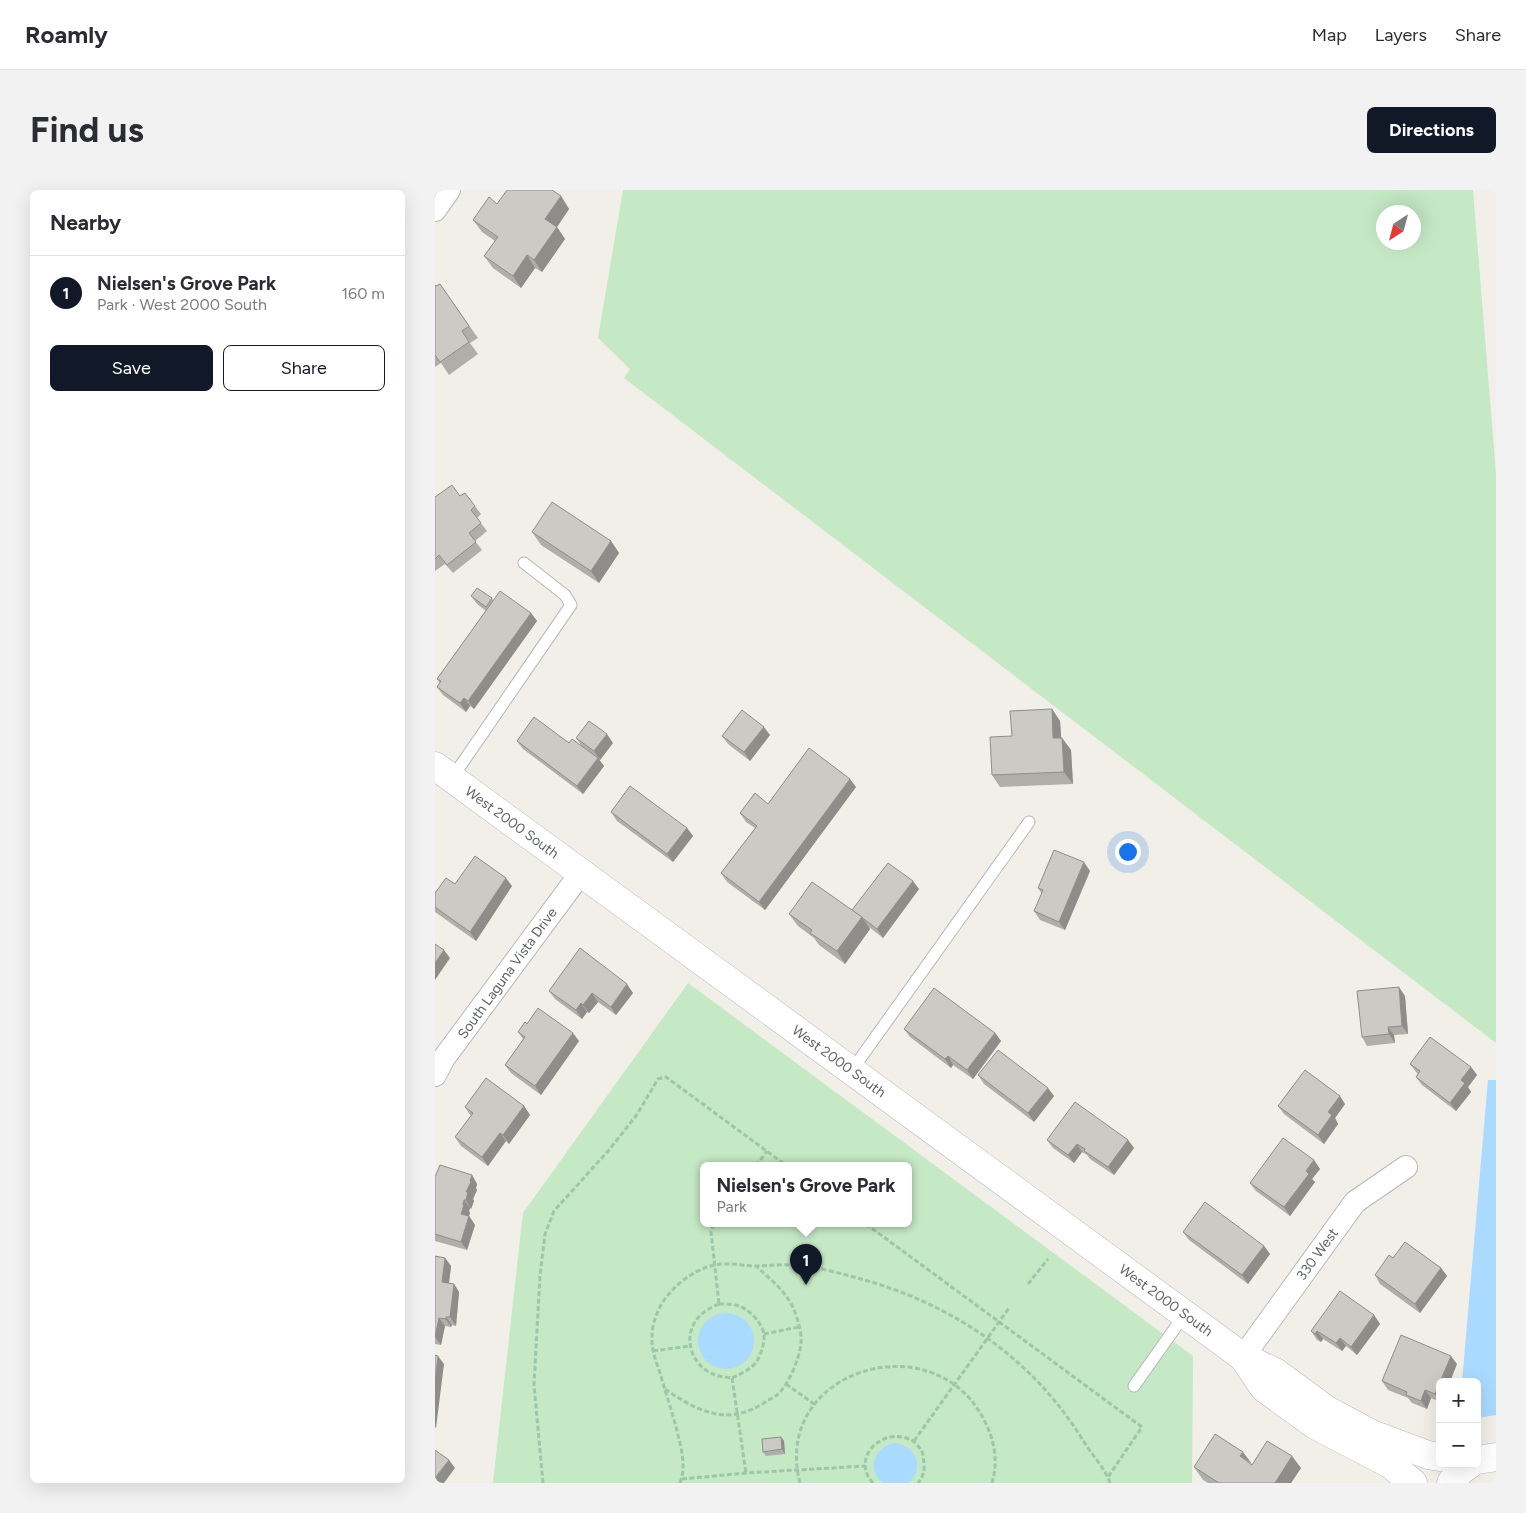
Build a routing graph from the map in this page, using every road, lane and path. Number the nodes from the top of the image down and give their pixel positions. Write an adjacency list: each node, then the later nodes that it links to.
1 (449, 190): 2 (street)
2 (435, 210)
3 (524, 562): 4 (lane)
4 (444, 772): 6 (street, West 2000 South)
5 (1029, 822): 7 (lane)
6 (581, 873): 7 (street, West 2000 South); 8 (street, South Laguna Vista Drive)
7 (852, 1070): 21 (street, West 2000 South)
8 (435, 1075)
9 (767, 1151): 10 (path); 11 (path); 44 (path)
10 (759, 1162)
11 (782, 1162)
12 (1406, 1167): 28 (street, 330 West)
13 (713, 1227): 16 (path)
14 (869, 1227): 22 (path)
15 (1047, 1259): 18 (path)
16 (715, 1265): 17 (path); 19 (path); 27 (path)
17 (756, 1266): 23 (path); 25 (path)
18 (1028, 1284)
19 (719, 1304): 24 (path); 26 (path)
20 (1009, 1308): 22 (path)
21 (1185, 1314): 28 (street, West 2000 South); 32 (lane)
22 (999, 1322): 25 (path); 42 (path)
23 (799, 1327): 24 (path); 30 (path)
24 (764, 1334): 29 (path)
25 (987, 1337): 31 (path); 42 (path)
26 (689, 1346): 27 (path); 29 (path)
27 (653, 1351): 33 (path)
28 (1243, 1356): 37 (street, West 2000 South); 50 (street, West 2000 South)
29 (732, 1378): 35 (path)
30 (786, 1384): 34 (path); 35 (path)
31 (954, 1384): 34 (path); 36 (path); 48 (path)
32 (1134, 1386)
33 (665, 1389): 35 (path); 43 (path)
34 (815, 1404): 40 (path)
35 (738, 1414): 41 (path)
36 (914, 1441): 39 (path); 47 (path)
37 (1436, 1456)
38 (1485, 1458): 51 (street)
39 (865, 1466): 40 (path); 46 (path)
40 (796, 1470): 41 (path); 45 (path)
41 (746, 1473): 43 (path)
42 (1108, 1477): 49 (path)
43 (681, 1481)
44 (543, 1483)
45 (800, 1483)
46 (873, 1483)
47 (919, 1483)
48 (993, 1483)
49 (1110, 1483)
50 (1413, 1483)
51 (1451, 1483)

